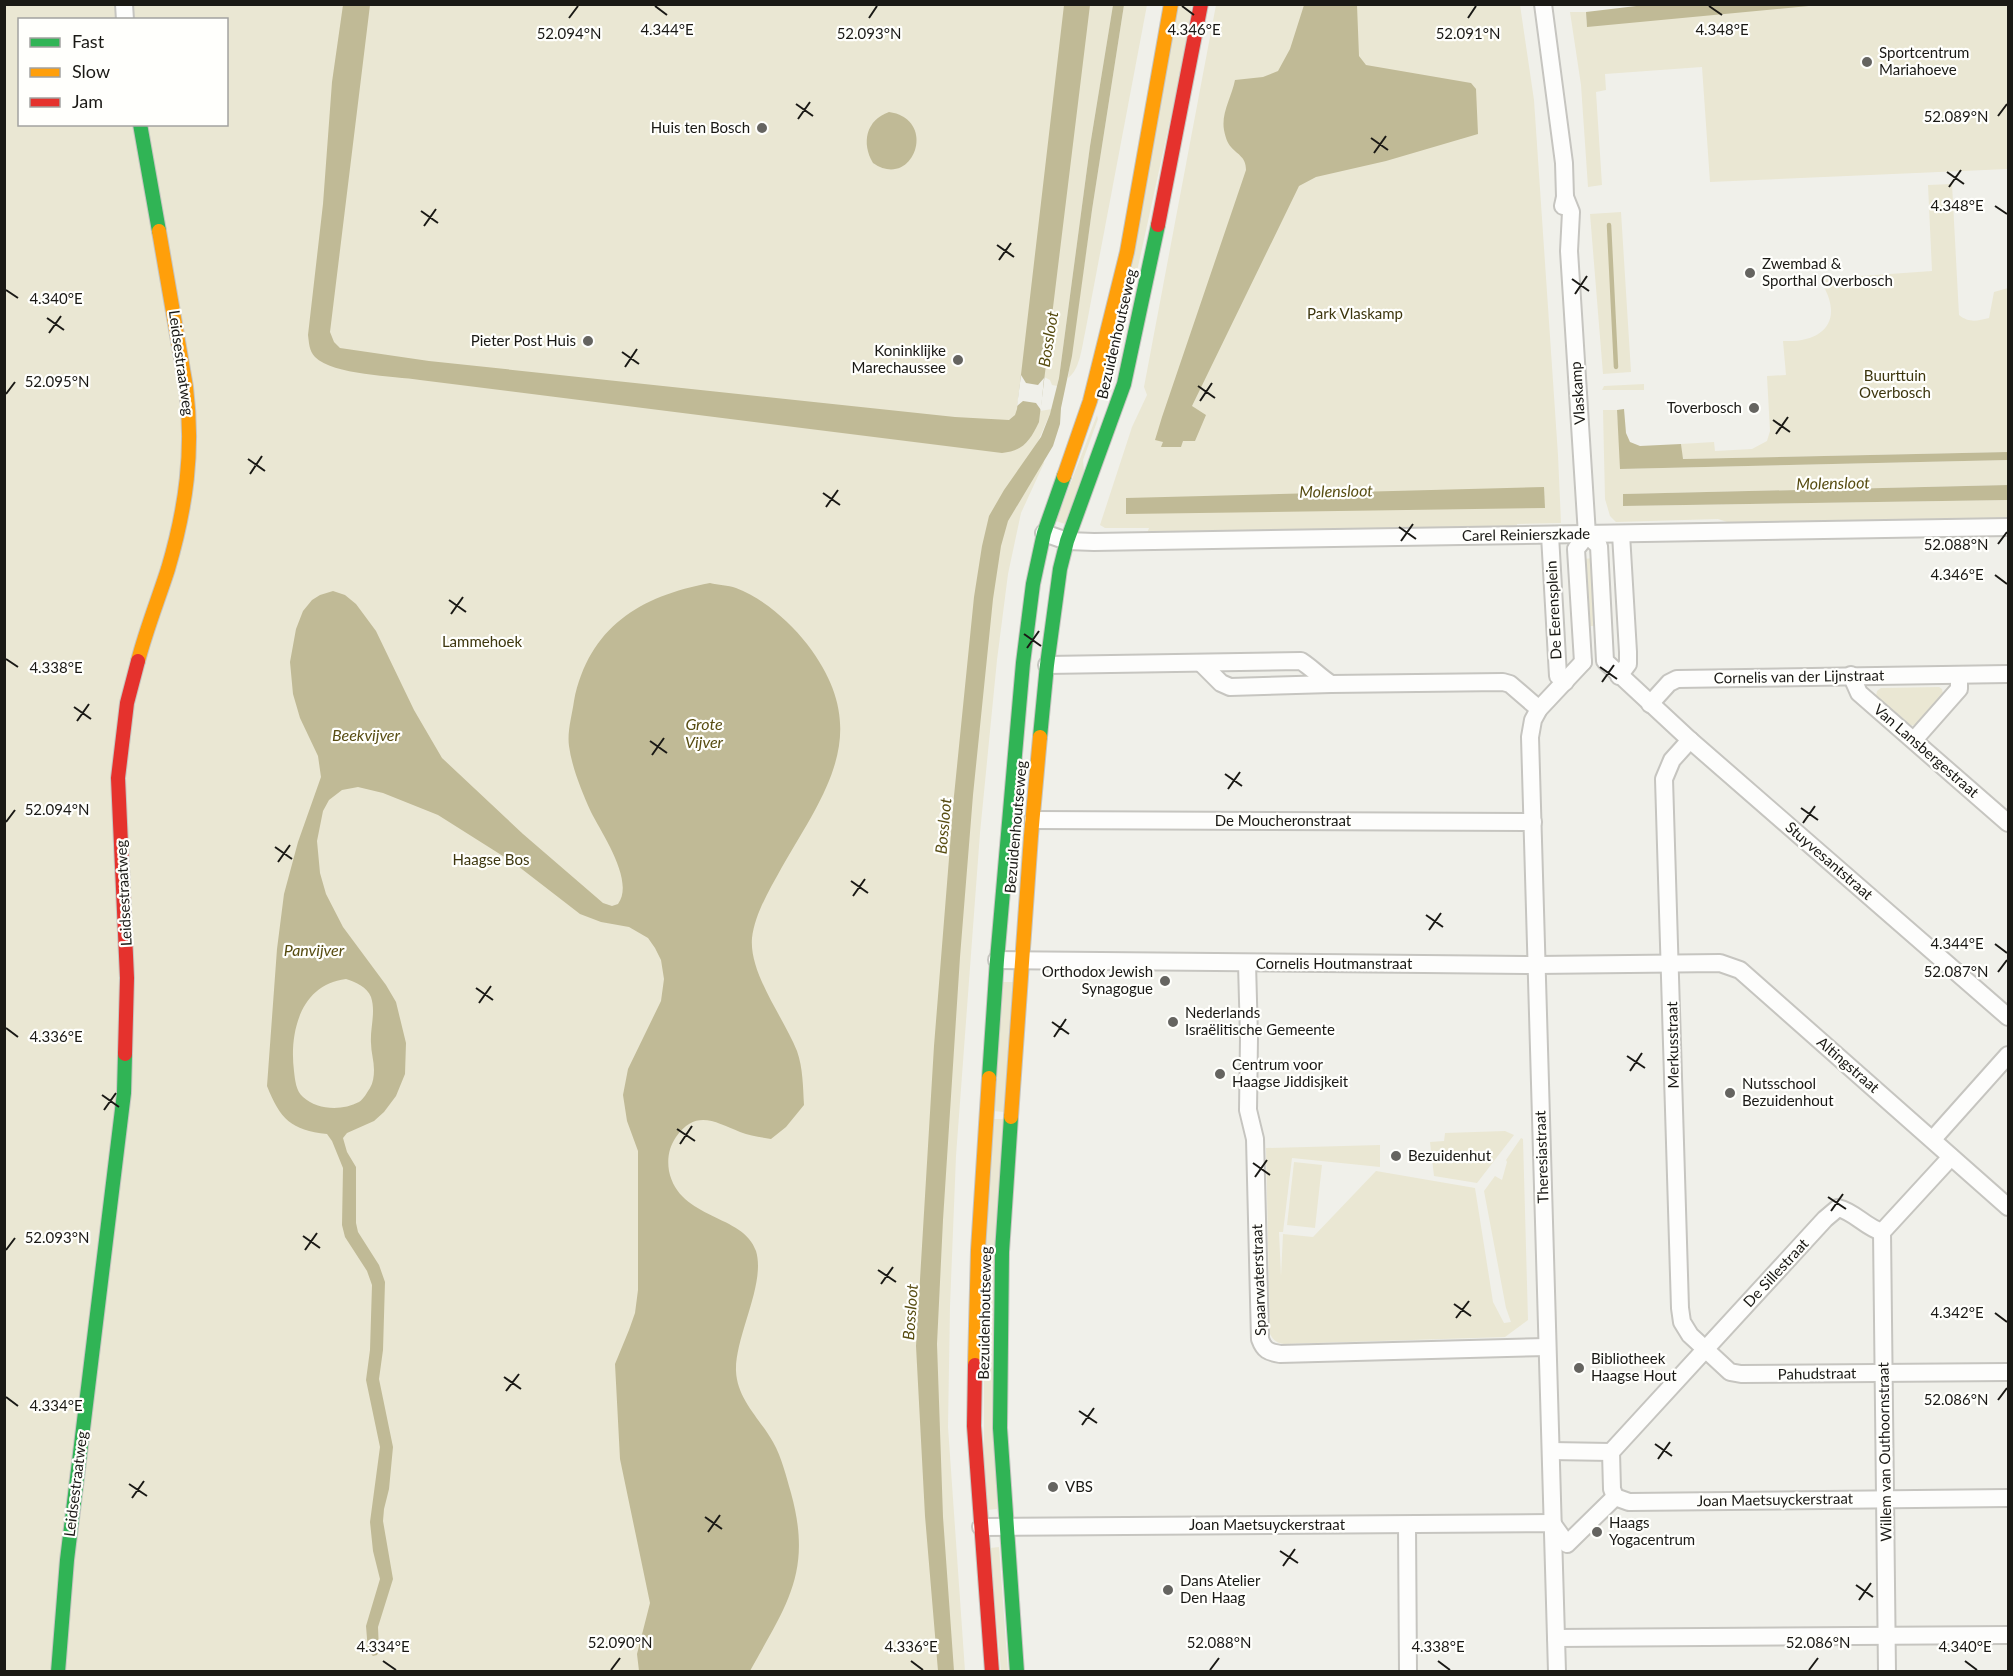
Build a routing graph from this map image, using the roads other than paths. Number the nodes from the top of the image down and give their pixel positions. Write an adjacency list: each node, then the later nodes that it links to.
1 (1171, 4): 6 (main road, Bezuidenhoutseweg)
2 (1201, 4): 10 (main road, Bezuidenhoutseweg)
3 (1543, 4): 9 (street, Vlaskamp)
4 (140, 126): 55 (main road, Leidsestraatweg)
5 (2008, 527): 7 (street, Carel Reinierszkade)
6 (1044, 533): 10 (street, Carel Reinierszkade); 28 (main road, Bezuidenhoutseweg)
7 (1621, 534): 9 (street, Carel Reinierszkade); 18 (street)
8 (1550, 535): 9 (street, Carel Reinierszkade); 10 (street, Carel Reinierszkade); 19 (street, De Eerensplein)
9 (1587, 535): 11 (street); 12 (street, De Eerensplein)
10 (1067, 541): 14 (main road, Bezuidenhoutseweg)
11 (1605, 661): 12 (street, De Eerensplein); 18 (street)
12 (1583, 662): 19 (street, Theresiastraat)
13 (1201, 663): 14 (street); 20 (street); 20 (street)
14 (1047, 664): 25 (main road, Bezuidenhoutseweg)
15 (2008, 674): 17 (street, Cornelis van der Lijnstraat)
16 (1851, 675): 17 (street, Cornelis van der Lijnstraat); 21 (street, Cornelis van der Lijnstraat); 24 (street, Van Lansbergestraat)
17 (1959, 675): 24 (street)
18 (1619, 676): 21 (street)
19 (1565, 682): 22 (street, Theresiastraat)
20 (1331, 684): 22 (street)
21 (1650, 704): 23 (street, Stuyvesantstraat)
22 (1539, 709): 26 (street, Theresiastraat)
23 (1690, 740): 32 (street, Merkusstraat); 33 (street, Stuyvesantstraat)
24 (1914, 740): 27 (street, Van Lansbergestraat)
25 (1033, 820): 26 (street, De Moucheronstraat); 29 (main road, Bezuidenhoutseweg)
26 (1533, 822): 31 (street, Theresiastraat)
27 (2008, 823)
28 (998, 960): 29 (street, Cornelis Houtmanstraat); 50 (main road, Bezuidenhoutseweg)
29 (1022, 961): 30 (street, Cornelis Houtmanstraat); 51 (main road, Bezuidenhoutseweg)
30 (1247, 963): 31 (street, Cornelis Houtmanstraat); 39 (street, Spaarwaterstraat)
31 (1537, 965): 32 (street, Cornelis Houtmanstraat); 39 (street, Theresiastraat)
32 (1670, 965): 35 (street, Altingstraat); 40 (street, Merkusstraat)
33 (2008, 1017)
34 (2008, 1055): 35 (street)
35 (1933, 1139): 36 (street, Altingstraat)
36 (1951, 1156): 37 (street, Altingstraat); 38 (street)
37 (2008, 1207)
38 (1882, 1232): 40 (street, De Sillestraat); 42 (street, Willem van Outhoornstraat)
39 (1547, 1347): 43 (street, Theresiastraat)
40 (1706, 1350): 42 (street, Pahudstraat); 44 (street, De Sillestraat)
41 (2008, 1372): 42 (street, Pahudstraat)
42 (1883, 1373): 47 (street, Willem van Outhoornstraat)
43 (1551, 1451): 44 (street); 48 (street, Theresiastraat)
44 (1611, 1452): 45 (street)
45 (1615, 1497): 47 (street, Joan Maetsuyckerstraat); 48 (street)
46 (2008, 1498): 47 (street, Joan Maetsuyckerstraat)
47 (1885, 1499): 53 (street, Willem van Outhoornstraat)
48 (1552, 1523): 49 (street, Joan Maetsuyckerstraat); 54 (street, Theresiastraat)
49 (1407, 1525): 51 (street, Joan Maetsuyckerstraat); 58 (street)
50 (981, 1527): 51 (street, Joan Maetsuyckerstraat); 56 (main road, Bezuidenhoutseweg)
51 (1005, 1527): 57 (main road, Bezuidenhoutseweg)
52 (2008, 1635): 53 (street)
53 (1887, 1637): 54 (street); 60 (street, Willem van Outhoornstraat)
54 (1556, 1638): 59 (street, Theresiastraat)
55 (58, 1671)
56 (992, 1671)
57 (1017, 1671)
58 (1407, 1671)
59 (1557, 1671)
60 (1887, 1671)

